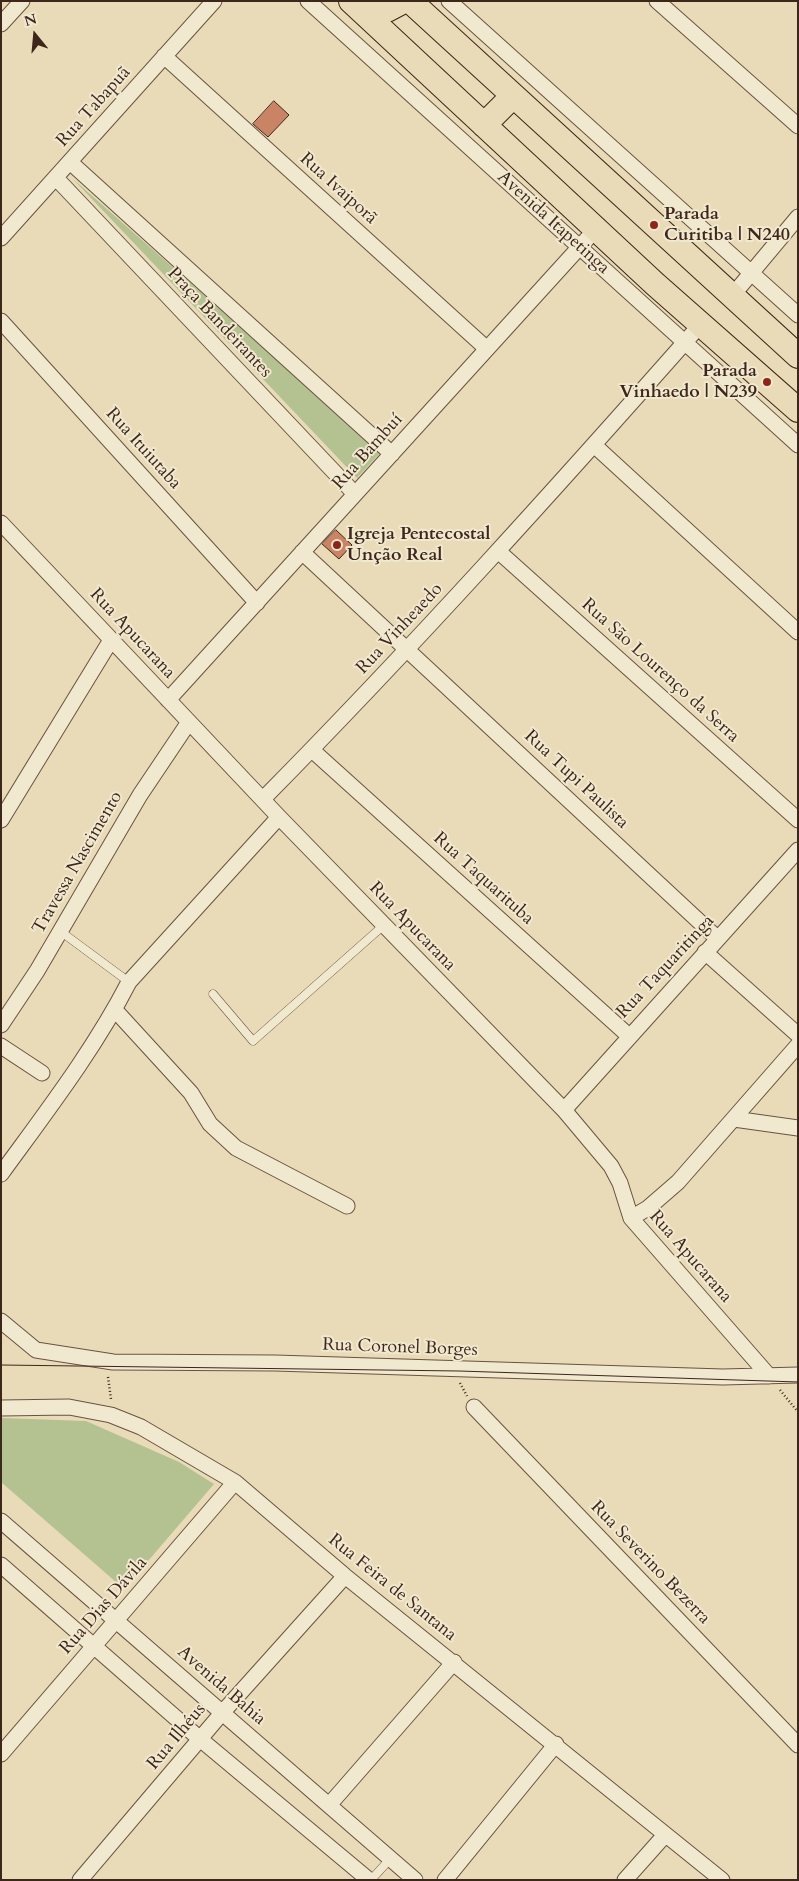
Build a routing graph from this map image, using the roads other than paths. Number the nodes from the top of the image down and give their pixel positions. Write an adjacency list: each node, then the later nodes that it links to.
1 (22, 1): 10 (street)
2 (214, 1): 11 (street, Rua Tabapuã)
3 (308, 1): 20 (street, Avenida Itapetinga)
4 (350, 1): 13 (main road, Avenida Itapetinga)
5 (366, 1): 6 (main road)
6 (404, 1)
7 (410, 1): 12 (main road)
8 (449, 1): 21 (street)
9 (657, 1): 14 (street)
10 (2, 21)
11 (164, 56): 15 (street, Rua Tabapuã); 27 (street, Rua Ivaiporã)
12 (513, 96): 13 (main road); 22 (main road)
13 (484, 125): 18 (main road, Avenida Itapetinga)
14 (798, 126)
15 (70, 162): 16 (street, Rua Tabapuã); 32 (street, Praça Bandeirantes)
16 (56, 178): 19 (street, Rua Tabapuã); 33 (street, Praça Bandeirantes)
17 (798, 216): 21 (street)
18 (596, 230): 20 (street, Rua Bambuí); 25 (main road, Avenida Itapetinga)
19 (1, 238)
20 (581, 247): 26 (street, Avenida Itapetinga); 27 (street, Rua Bambuí)
21 (752, 272): 22 (street); 23 (street)
22 (732, 296): 28 (main road)
23 (798, 315)
24 (1, 321): 37 (street, Rua Ituiutaba)
25 (701, 324): 26 (street, Rua Vinheaedo); 29 (main road, Avenida Itapetinga)
26 (684, 342): 30 (street, Rua Vinheaedo); 31 (street, Avenida Itapetinga)
27 (487, 349): 32 (street, Rua Bambuí)
28 (798, 356)
29 (798, 410)
30 (594, 445): 35 (street, Rua Vinheaedo); 38 (street)
31 (798, 445)
32 (392, 454): 33 (street, Rua Bambuí)
33 (355, 494): 36 (street, Rua Bambuí)
34 (1, 523): 39 (street, Rua Apucarana)
35 (498, 551): 40 (street, Rua Vinheaedo); 47 (street, Rua São Lourenço da Serra)
36 (302, 552): 37 (street, Rua Bambuí); 40 (street, Rua Tupi Paulista)
37 (257, 603): 41 (street, Rua Bambuí)
38 (798, 632)
39 (112, 640): 41 (street, Rua Apucarana); 46 (street)
40 (408, 649): 43 (street, Rua Vinheaedo); 51 (street, Rua Tupi Paulista)
41 (168, 700): 42 (street, Rua Apucarana)
42 (189, 722): 44 (street, Rua Apucarana); 50 (street, Travessa Nascimento)
43 (312, 750): 44 (street, Rua Vinheaedo); 58 (street, Rua Taquarituba)
44 (263, 799): 45 (street, Rua Apucarana)
45 (279, 817): 49 (street, Rua Apucarana); 53 (street)
46 (1, 820)
47 (798, 820)
48 (798, 850): 51 (street, Rua Taquaritinga)
49 (384, 925): 54 (lane); 62 (street, Rua Apucarana)
50 (60, 931): 53 (lane); 56 (street, Travessa Nascimento)
51 (718, 939): 52 (street, Rua Taquaritinga)
52 (706, 952): 57 (street); 58 (street, Rua Taquaritinga)
53 (130, 982): 55 (street)
54 (213, 994)
55 (115, 1010): 65 (street); 66 (street)
56 (1, 1025)
57 (798, 1035)
58 (629, 1036): 62 (street, Rua Taquaritinga)
59 (798, 1045): 63 (street)
60 (1, 1046): 61 (street)
61 (42, 1073)
62 (564, 1110): 67 (street, Rua Apucarana)
63 (734, 1119): 64 (street); 67 (street)
64 (798, 1128)
65 (1, 1174)
66 (347, 1206)
67 (631, 1218): 70 (street, Rua Apucarana)
68 (6, 1325): 70 (street, Rua Coronel Borges)
69 (798, 1375): 70 (street, Rua Coronel Borges)
70 (768, 1376)
71 (474, 1407): 83 (street, Rua Severino Bezerra)
72 (1, 1408): 73 (street, Rua Feira de Santana)
73 (235, 1482): 76 (street, Rua Feira de Santana); 77 (street, Rua Dias Dávila)
74 (1, 1521): 77 (street, Avenida Bahia)
75 (1, 1565): 78 (street)
76 (345, 1576): 79 (street, Rua Feira de Santana); 80 (street, Rua Ilhéus)
77 (118, 1620): 78 (street, Rua Dias Dávila); 80 (street, Avenida Bahia)
78 (94, 1646): 81 (street); 84 (street, Rua Dias Dávila)
79 (454, 1662): 82 (street, Rua Feira de Santana); 85 (street)
80 (222, 1713): 81 (street, Rua Ilhéus); 85 (street, Avenida Bahia)
81 (200, 1739): 88 (street, Rua Ilhéus); 89 (street)
82 (556, 1744): 86 (street, Rua Feira de Santana); 91 (street)
83 (798, 1745)
84 (1, 1754)
85 (330, 1804): 87 (street, Avenida Bahia)
86 (665, 1834): 92 (street); 93 (street, Rua Feira de Santana)
87 (390, 1859): 89 (lane); 90 (street, Avenida Bahia)
88 (80, 1880)
89 (370, 1880)
90 (415, 1880)
91 (445, 1880)
92 (625, 1880)
93 (722, 1880)

